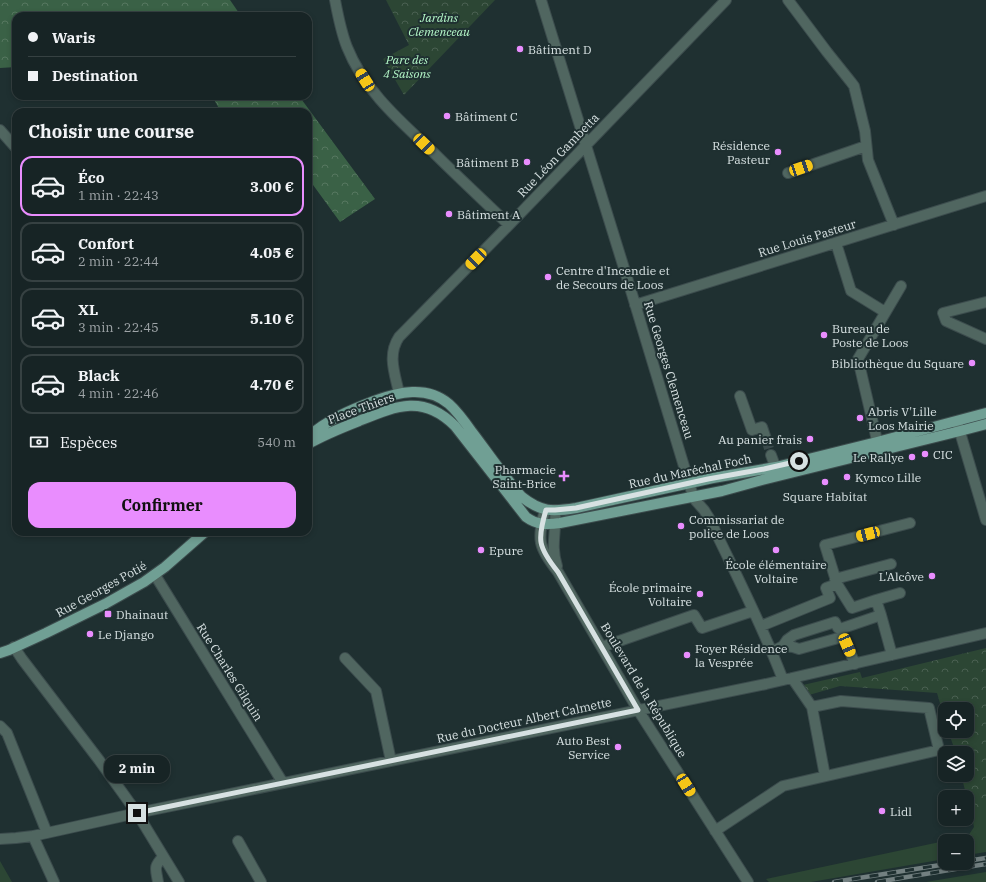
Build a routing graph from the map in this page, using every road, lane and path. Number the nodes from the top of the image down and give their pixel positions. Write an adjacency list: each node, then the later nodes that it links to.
1 (335, 0): 11 (street)
2 (541, 0): 7 (street, Rue Georges Clemenceau)
3 (726, 0): 7 (street, Rue Léon Gambetta)
4 (788, 0): 8 (street)
5 (0, 130): 6 (street)
6 (12, 144)
7 (586, 145): 11 (street, Rue Léon Gambetta); 16 (street, Rue Georges Clemenceau)
8 (866, 146): 9 (street); 12 (street)
9 (788, 173)
10 (986, 196): 12 (street, Rue Louis Pasteur)
11 (509, 225): 19 (street, Rue Léon Gambetta)
12 (894, 225): 13 (street, Rue Louis Pasteur)
13 (836, 243): 16 (street, Rue Louis Pasteur); 17 (street)
14 (901, 286): 17 (street)
15 (986, 302): 18 (street)
16 (636, 305): 31 (street, Rue Georges Clemenceau)
17 (885, 312): 28 (street)
18 (986, 339)
19 (399, 393): 25 (main road, Place Thiers); 34 (main road, Place Thiers)
20 (740, 396): 26 (street)
21 (986, 414): 24 (main road, Rue du Maréchal Foch)
22 (446, 418): 27 (main road, Place Thiers); 37 (main road, Rue du Maréchal Foch)
23 (986, 424): 24 (main road, Rue du Maréchal Foch)
24 (958, 426): 28 (main road, Rue du Maréchal Foch); 33 (street)
25 (312, 434)
26 (766, 439)
27 (312, 442)
28 (878, 447): 30 (main road, Rue du Maréchal Foch)
29 (772, 455): 30 (street)
30 (777, 471): 31 (main road, Rue du Maréchal Foch); 32 (main road, Rue du Maréchal Foch)
31 (690, 484): 32 (street, Rue Georges Clemenceau); 34 (main road, Rue du Maréchal Foch)
32 (693, 496): 38 (main road, Rue du Maréchal Foch); 46 (street)
33 (984, 503): 35 (street)
34 (550, 510): 37 (street, Boulevard de la République); 38 (street, Boulevard de la République)
35 (986, 520)
36 (910, 522): 43 (street)
37 (542, 524): 38 (main road, Rue du Maréchal Foch); 41 (street, Boulevard de la République)
38 (555, 524): 41 (street, Boulevard de la République)
39 (200, 536): 42 (main road, Rue Georges Potié)
40 (891, 564): 43 (street)
41 (558, 572): 52 (street, Boulevard de la République)
42 (155, 575): 51 (main road, Rue Georges Potié); 64 (street, Rue Charles Gilquin)
43 (836, 582): 45 (street); 48 (street)
44 (900, 593): 45 (street)
45 (876, 600): 47 (street)
46 (753, 611): 48 (street); 52 (street)
47 (881, 615): 50 (street); 55 (street)
48 (761, 626): 53 (street)
49 (986, 633): 55 (street, Rue du Docteur Albert Calmette)
50 (783, 646): 53 (street); 57 (street)
51 (14, 647): 54 (main road, Rue Georges Potié); 65 (street)
52 (602, 647): 60 (street, Boulevard de la République)
53 (772, 652): 58 (street)
54 (0, 653)
55 (892, 655): 57 (street, Rue du Docteur Albert Calmette)
56 (345, 658): 62 (street)
57 (855, 664): 58 (street, Rue du Docteur Albert Calmette)
58 (788, 679): 59 (street); 60 (street, Rue du Docteur Albert Calmette)
59 (812, 707): 63 (street); 63 (street)
60 (638, 710): 62 (street, Rue du Docteur Albert Calmette); 66 (street, Boulevard de la République)
61 (0, 726): 67 (street)
62 (391, 761): 64 (street, Rue du Docteur Albert Calmette)
63 (825, 776): 66 (street)
64 (283, 783): 65 (street, Rue du Docteur Albert Calmette)
65 (137, 813): 67 (street, Rue du Docteur Albert Calmette); 71 (street)
66 (716, 831): 76 (street, Boulevard de la République)
67 (47, 833): 68 (street, Rue du Docteur Albert Calmette)
68 (33, 836): 69 (street, Rue du Docteur Albert Calmette); 72 (street)
69 (0, 839)
70 (238, 841): 75 (street)
71 (163, 857): 73 (street); 74 (street)
72 (54, 882)
73 (158, 882)
74 (179, 882)
75 (261, 882)
76 (748, 882)

